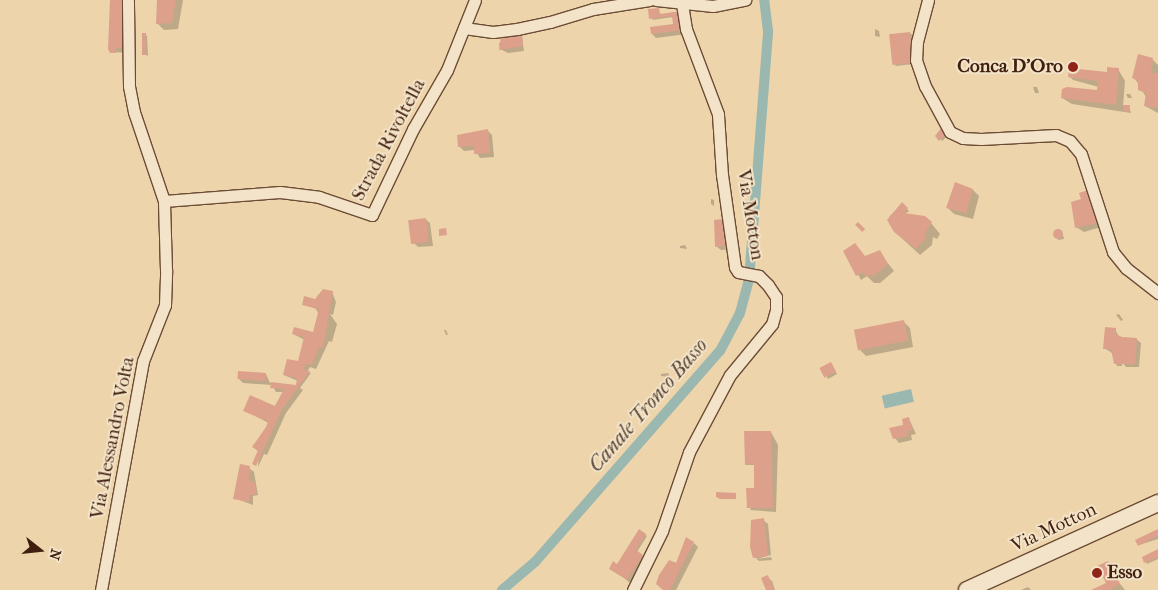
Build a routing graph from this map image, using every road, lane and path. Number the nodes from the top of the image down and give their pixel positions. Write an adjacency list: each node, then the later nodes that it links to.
1 (128, 0): 9 (street, Via Alessandro Volta)
2 (475, 0): 8 (street)
3 (649, 0): 8 (street)
4 (656, 0): 7 (street)
5 (745, 0): 7 (street)
6 (928, 0): 10 (street)
7 (682, 3): 13 (street, Via Motton)
8 (464, 28): 9 (street, Strada Rivoltella)
9 (164, 201): 12 (street, Via Alessandro Volta)
10 (1158, 293)
11 (1158, 503): 14 (main road, Via Motton)
12 (101, 590)
13 (633, 590)
14 (967, 590)

